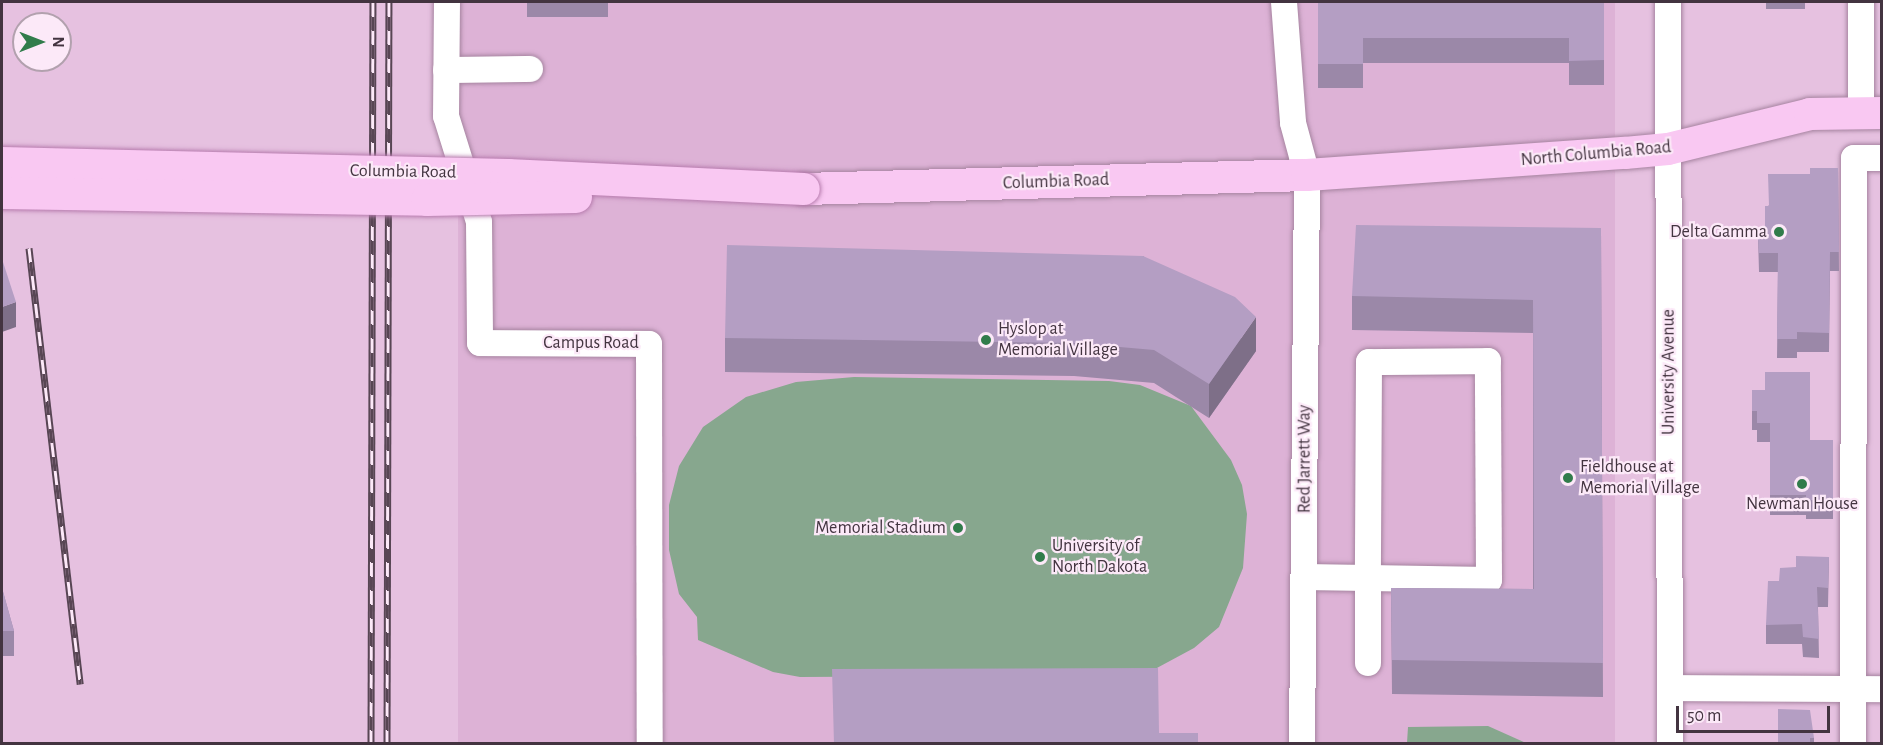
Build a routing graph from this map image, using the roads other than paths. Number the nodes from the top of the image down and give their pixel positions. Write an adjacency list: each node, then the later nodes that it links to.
1 (447, 2): 6 (street, Campus Road)
2 (1284, 2): 11 (street, Red Jarrett Way)
3 (1668, 2): 8 (street, University Avenue)
4 (1861, 2): 7 (street)
5 (530, 69): 6 (street)
6 (446, 70): 20 (street, Campus Road)
7 (1871, 113): 8 (main road, North Columbia Road)
8 (1668, 149): 11 (main road, North Columbia Road); 17 (street, University Avenue)
9 (1881, 158): 18 (street)
10 (2, 163): 12 (main road, Columbia Road, bridge)
11 (1307, 175): 12 (main road, Columbia Road); 14 (street, Red Jarrett Way)
12 (804, 189): 13 (main road, Columbia Road, bridge)
13 (2, 193)
14 (1304, 577): 15 (street); 21 (street, Red Jarrett Way)
15 (1368, 578): 15 (street); 16 (street)
16 (1368, 663)
17 (1670, 688): 18 (street); 22 (street, University Avenue)
18 (1853, 689): 19 (street); 23 (street)
19 (1881, 689)
20 (650, 744)
21 (1302, 744)
22 (1670, 744)
23 (1853, 744)

